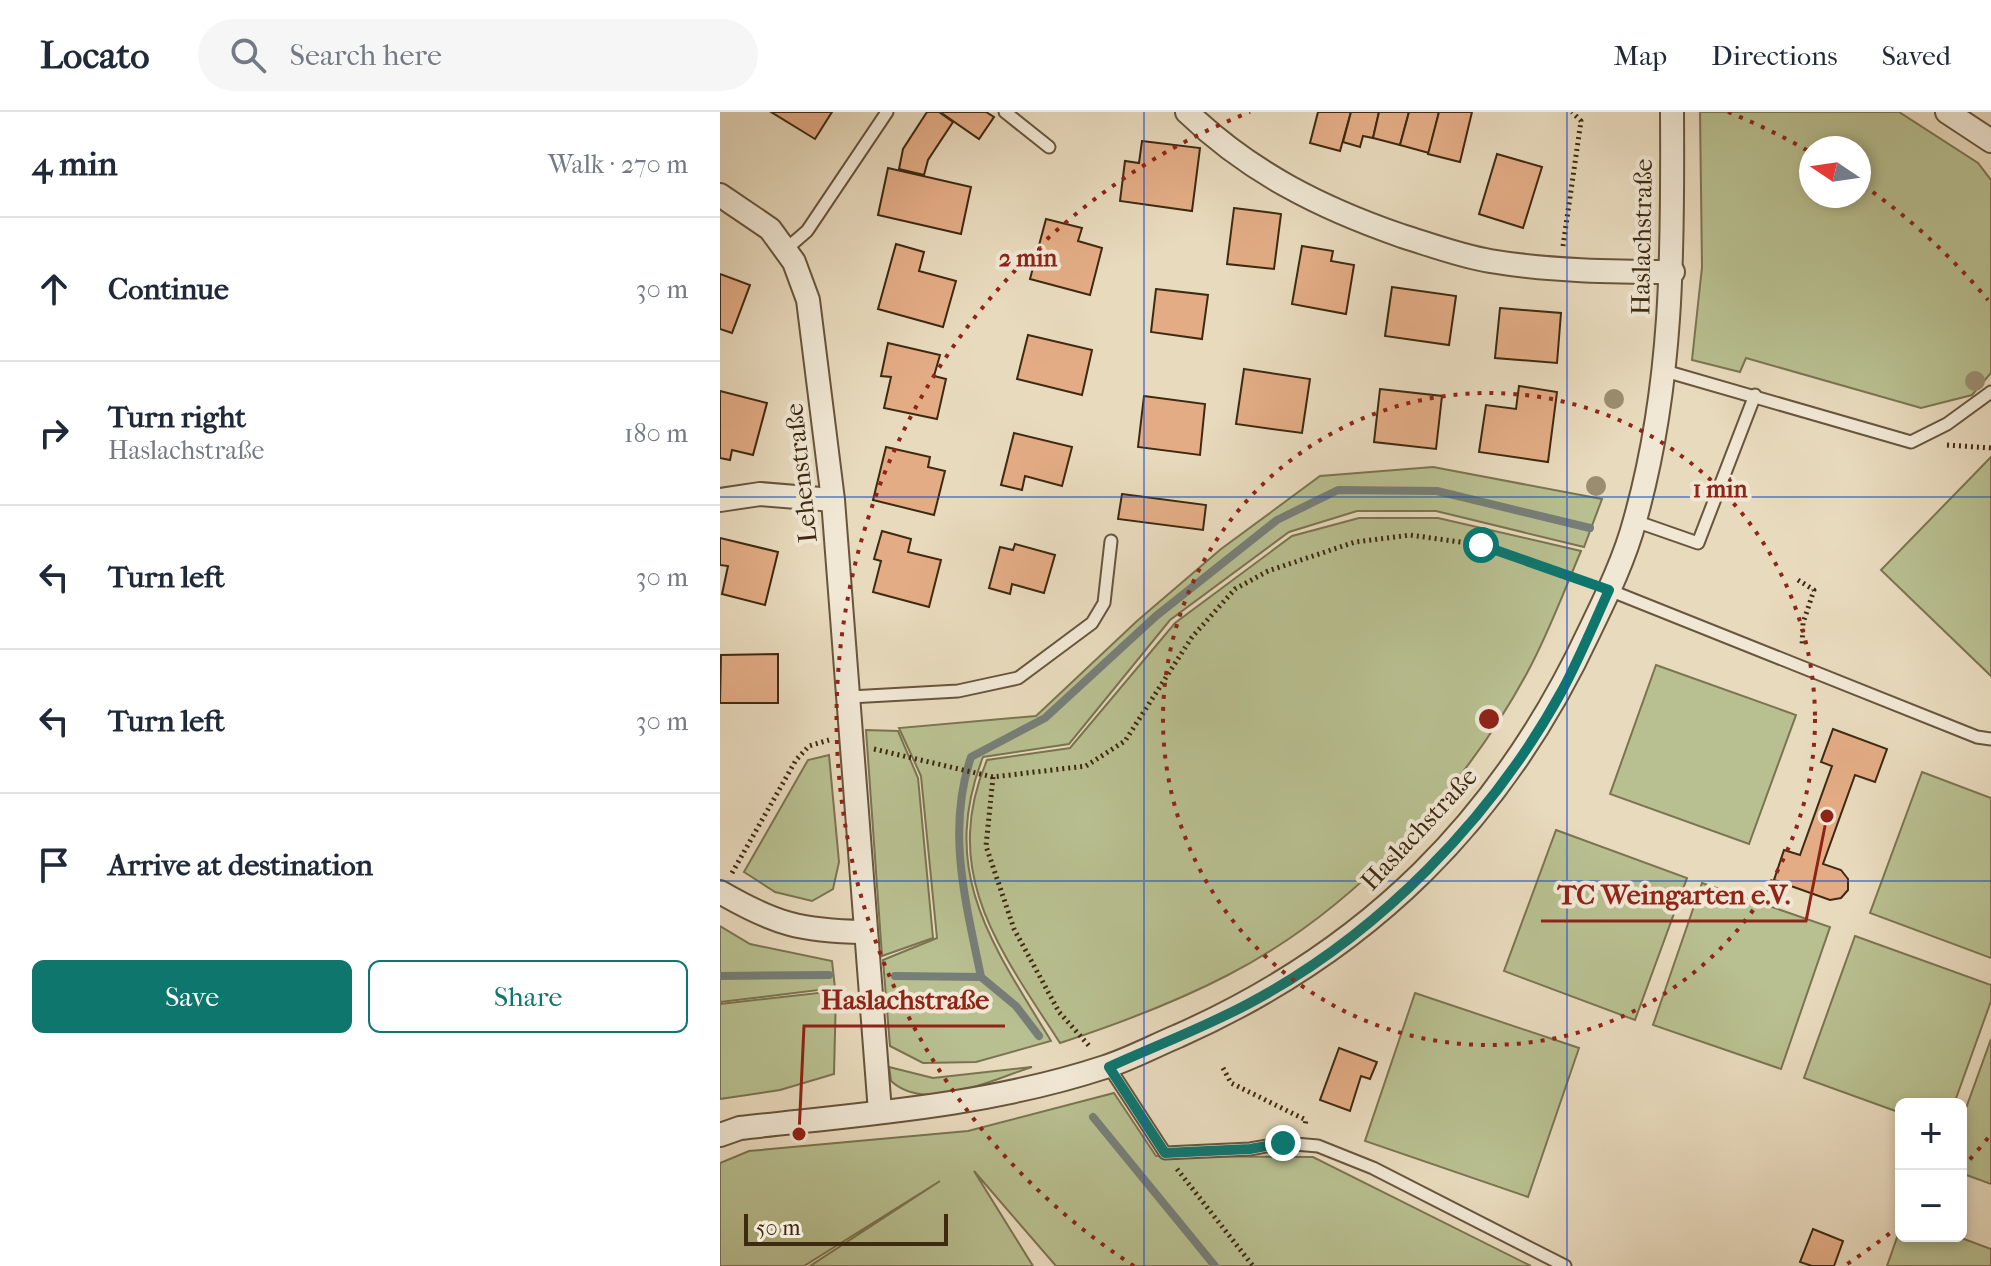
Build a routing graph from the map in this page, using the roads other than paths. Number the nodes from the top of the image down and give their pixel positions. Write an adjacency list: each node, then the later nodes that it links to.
1 (887, 112): 9 (lane)
2 (1005, 112): 7 (lane)
3 (1187, 112): 10 (street)
4 (1672, 112): 10 (street, Haslachstraße)
5 (1947, 112): 6 (street)
6 (1991, 141)
7 (1049, 147)
8 (720, 195): 9 (street, Lehenstraße)
9 (785, 250): 15 (street, Lehenstraße)
10 (1673, 272): 11 (street, Haslachstraße)
11 (1665, 371): 13 (lane); 16 (street, Haslachstraße)
12 (1991, 392): 13 (lane)
13 (1755, 395): 16 (lane)
14 (720, 500): 15 (street)
15 (833, 500): 19 (street, Lehenstraße)
16 (1635, 521): 18 (street, Haslachstraße)
17 (1111, 541): 19 (lane)
18 (1609, 590): 20 (lane); 23 (street, Haslachstraße)
19 (850, 697): 22 (street, Lehenstraße)
20 (1991, 739)
21 (724, 885): 22 (street)
22 (864, 932): 24 (street, Lehenstraße)
23 (1109, 1067): 24 (street, Haslachstraße); 26 (lane)
24 (880, 1112): 25 (street, Haslachstraße)
25 (720, 1135)
26 (1565, 1266)

